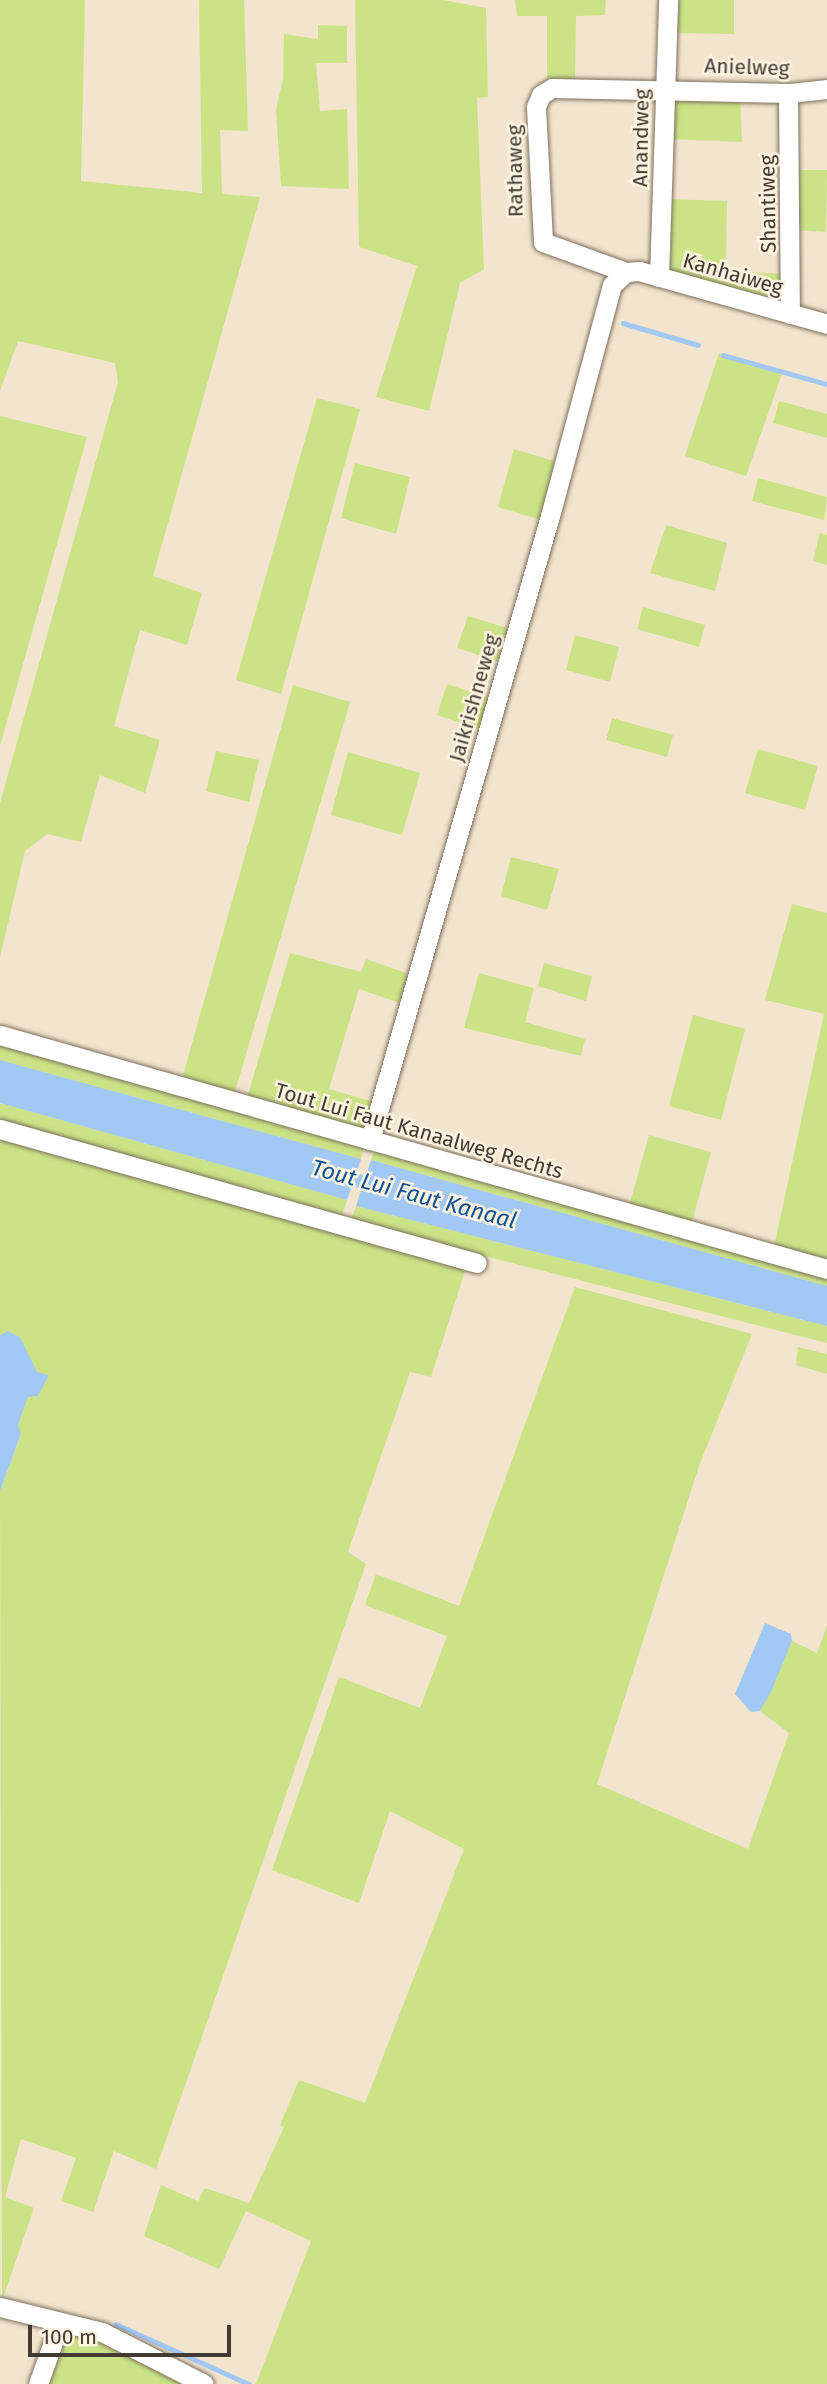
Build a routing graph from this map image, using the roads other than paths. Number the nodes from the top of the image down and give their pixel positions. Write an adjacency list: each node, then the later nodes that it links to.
1 (668, 0): 2 (street, Anandweg)
2 (664, 87): 4 (street, Anielweg); 5 (street, Rathaweg); 6 (street, Anandweg)
3 (827, 89): 4 (street, Anielweg)
4 (788, 93): 7 (street, Shantiweg)
5 (626, 272): 6 (street, Kanhaiweg); 11 (street, Jaikrishneweg)
6 (659, 277): 7 (street, Kanhaiweg)
7 (790, 314): 8 (street, Kanhaiweg)
8 (827, 324)
9 (0, 1035): 11 (street, Tout Lui Faut Kanaalweg Rechts)
10 (0, 1129): 12 (street)
11 (370, 1140): 13 (street, Tout Lui Faut Kanaalweg Rechts)
12 (476, 1263)
13 (827, 1269)
14 (0, 2307): 15 (street)
15 (60, 2323): 16 (street); 17 (street)
16 (38, 2384)
17 (204, 2384)

